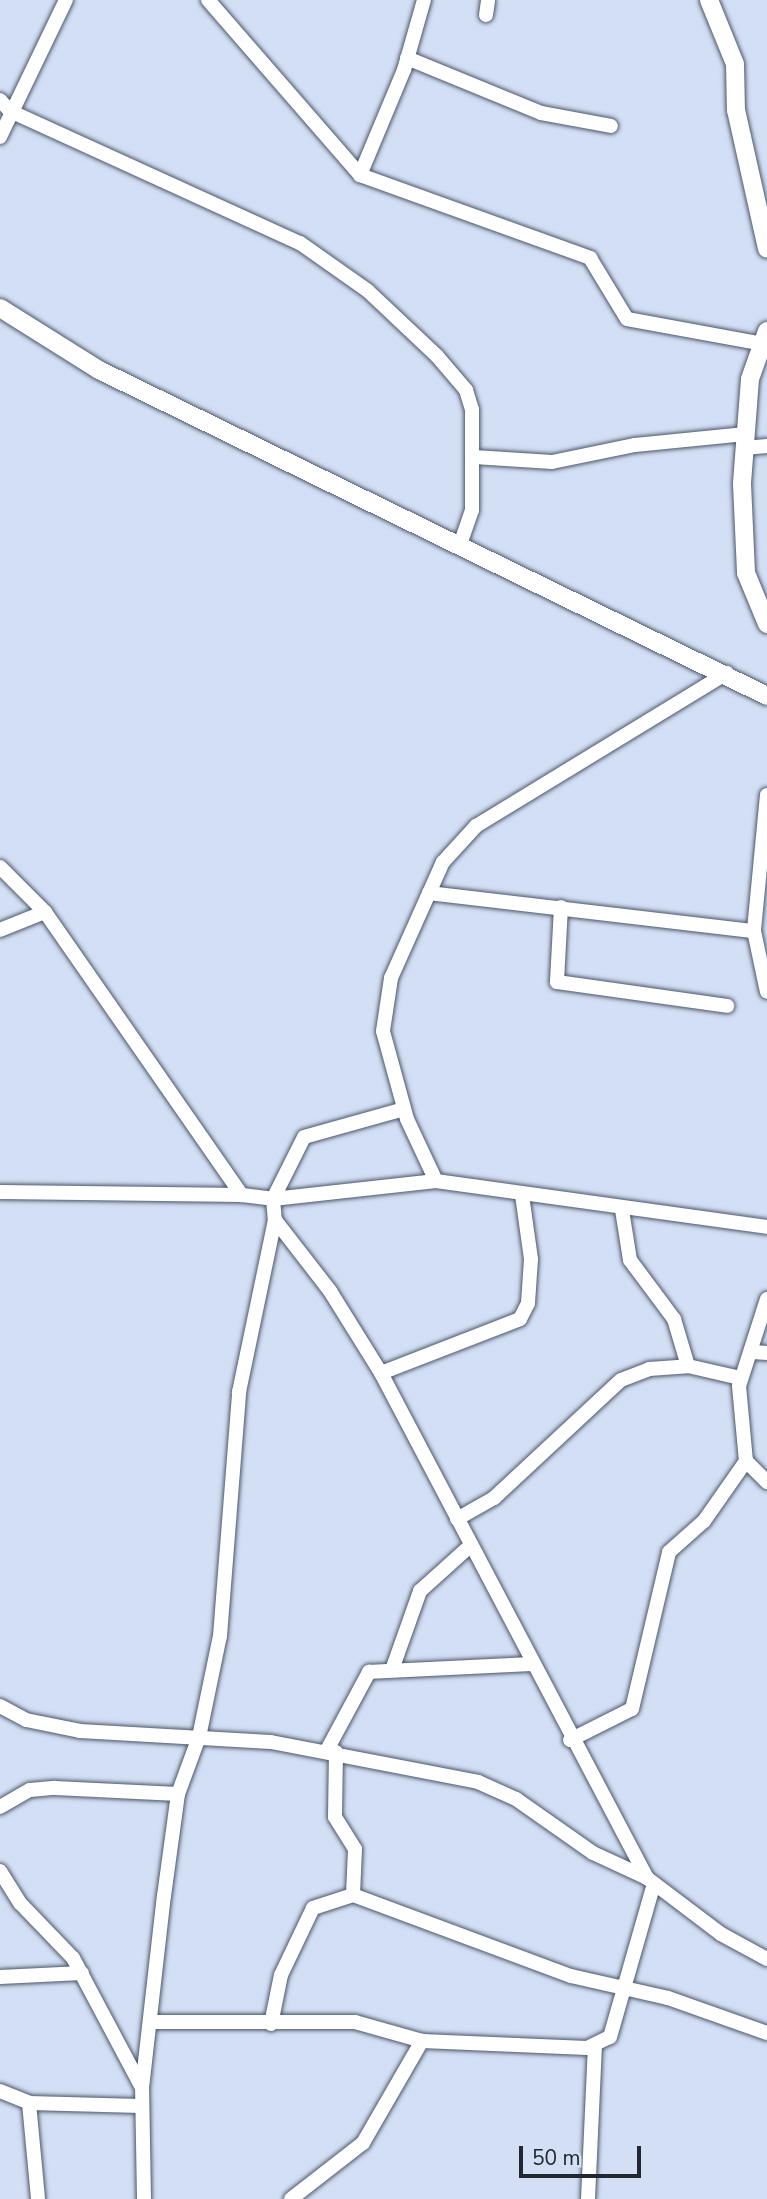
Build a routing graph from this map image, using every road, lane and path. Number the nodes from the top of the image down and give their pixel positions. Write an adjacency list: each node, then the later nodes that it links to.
1 (66, 0): 8 (street)
2 (208, 0): 11 (street)
3 (424, 0): 7 (street)
4 (488, 0): 6 (street)
5 (709, 0): 12 (street)
6 (486, 15)
7 (407, 58): 9 (street); 11 (street)
8 (5, 106): 10 (street); 18 (street)
9 (611, 126)
10 (0, 137)
11 (360, 175): 15 (street)
12 (762, 219): 13 (street)
13 (767, 249)
14 (0, 308): 19 (street)
15 (765, 337): 16 (street)
16 (745, 441): 17 (street); 18 (street); 20 (street)
17 (767, 446)
18 (474, 457): 19 (street)
19 (460, 544): 21 (street)
20 (767, 624)
21 (727, 673): 22 (street); 25 (street)
22 (767, 696)
23 (767, 795): 29 (street)
24 (0, 867): 27 (street)
25 (429, 893): 26 (street); 32 (street)
26 (561, 907): 29 (street); 31 (street)
27 (46, 912): 28 (street); 35 (street)
28 (0, 930)
29 (754, 931): 30 (street)
30 (767, 990)
31 (727, 1006)
32 (404, 1109): 33 (street); 37 (street)
33 (436, 1181): 36 (street); 37 (street)
34 (0, 1192): 35 (street)
35 (242, 1195): 37 (street)
36 (522, 1195): 38 (street); 44 (street)
37 (273, 1199): 39 (street)
38 (622, 1210): 40 (street); 43 (street)
39 (275, 1220): 44 (street); 53 (street)
40 (767, 1227)
41 (767, 1298): 42 (street)
42 (760, 1353): 45 (street)
43 (688, 1366): 45 (street); 48 (street)
44 (381, 1373): 48 (street)
45 (740, 1378): 46 (street)
46 (746, 1461): 47 (street); 54 (street)
47 (767, 1482)
48 (457, 1519): 49 (street)
49 (471, 1545): 50 (street); 51 (street)
50 (530, 1664): 51 (street); 54 (street)
51 (393, 1667): 55 (street)
52 (0, 1706): 53 (street)
53 (199, 1737): 55 (street); 56 (street)
54 (570, 1740): 59 (street)
55 (332, 1751): 59 (street); 60 (street)
56 (178, 1794): 57 (street); 67 (street)
57 (0, 1807)
58 (0, 1871): 61 (street)
59 (651, 1881): 63 (street); 66 (street)
60 (353, 1895): 66 (street); 68 (street)
61 (18, 1899): 62 (street); 64 (street)
62 (0, 1900)
63 (767, 1959)
64 (82, 1973): 65 (street); 72 (street)
65 (0, 1977)
66 (622, 1992): 69 (street); 71 (street)
67 (152, 2022): 68 (street); 72 (street)
68 (271, 2024): 70 (street)
69 (767, 2034)
70 (422, 2041): 71 (street); 79 (street)
71 (595, 2046): 80 (street)
72 (142, 2088): 75 (street)
73 (0, 2091): 74 (street)
74 (29, 2103): 75 (street); 77 (street)
75 (141, 2106): 78 (street)
76 (28, 2199): 77 (street)
77 (39, 2199)
78 (144, 2199)
79 (290, 2199)
80 (587, 2199)

